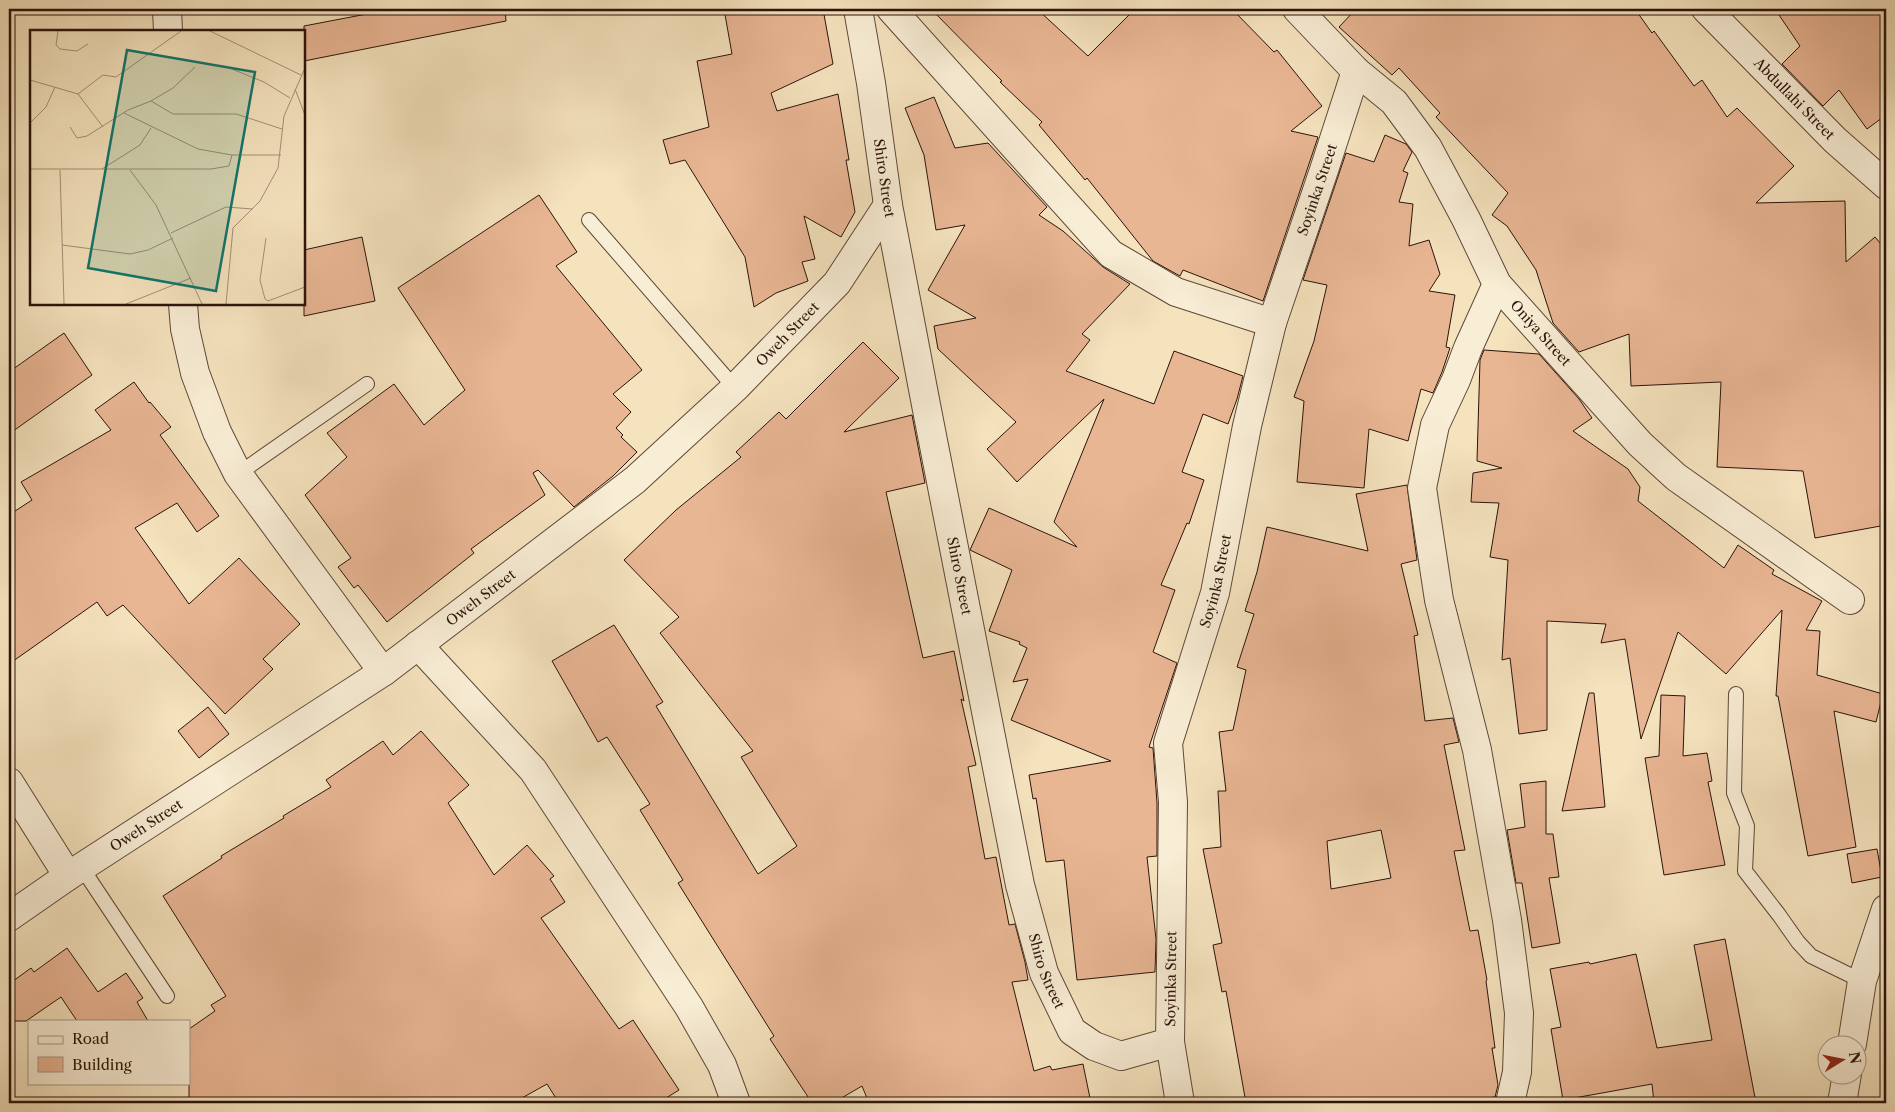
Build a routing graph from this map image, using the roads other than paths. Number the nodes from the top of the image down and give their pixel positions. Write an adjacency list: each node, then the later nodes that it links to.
1 (167, 9): 6 (street)
2 (858, 9): 9 (street, Shiro Street)
3 (890, 9): 13 (street)
4 (1296, 9): 7 (street, Oniya Street)
5 (1706, 9): 8 (street, Abdullahi Street)
6 (168, 30)
7 (1356, 71): 11 (street, Oniya Street); 13 (street, Soyinka Street)
8 (1886, 185)
9 (888, 205): 15 (street, Oweh Street); 28 (street, Shiro Street)
10 (589, 220): 15 (lane)
11 (1497, 284): 17 (street, Oniya Street); 32 (street)
12 (183, 305): 16 (street)
13 (1272, 322): 28 (street, Soyinka Street)
14 (367, 384): 16 (lane)
15 (735, 388): 18 (street, Oweh Street)
16 (238, 474): 19 (street)
17 (1850, 600)
18 (418, 645): 19 (street, Oweh Street); 30 (street)
19 (383, 672): 22 (street, Oweh Street)
20 (1736, 694): 25 (lane)
21 (9, 782): 22 (street)
22 (75, 872): 24 (street, Oweh Street); 26 (lane)
23 (1886, 909): 25 (street)
24 (9, 917)
25 (1862, 981): 27 (street)
26 (167, 996)
27 (1854, 1034)
28 (1170, 1042): 31 (street, Soyinka Street)
29 (1845, 1084): 33 (street)
30 (736, 1103)
31 (1180, 1103)
32 (1510, 1103)
33 (1842, 1103)

